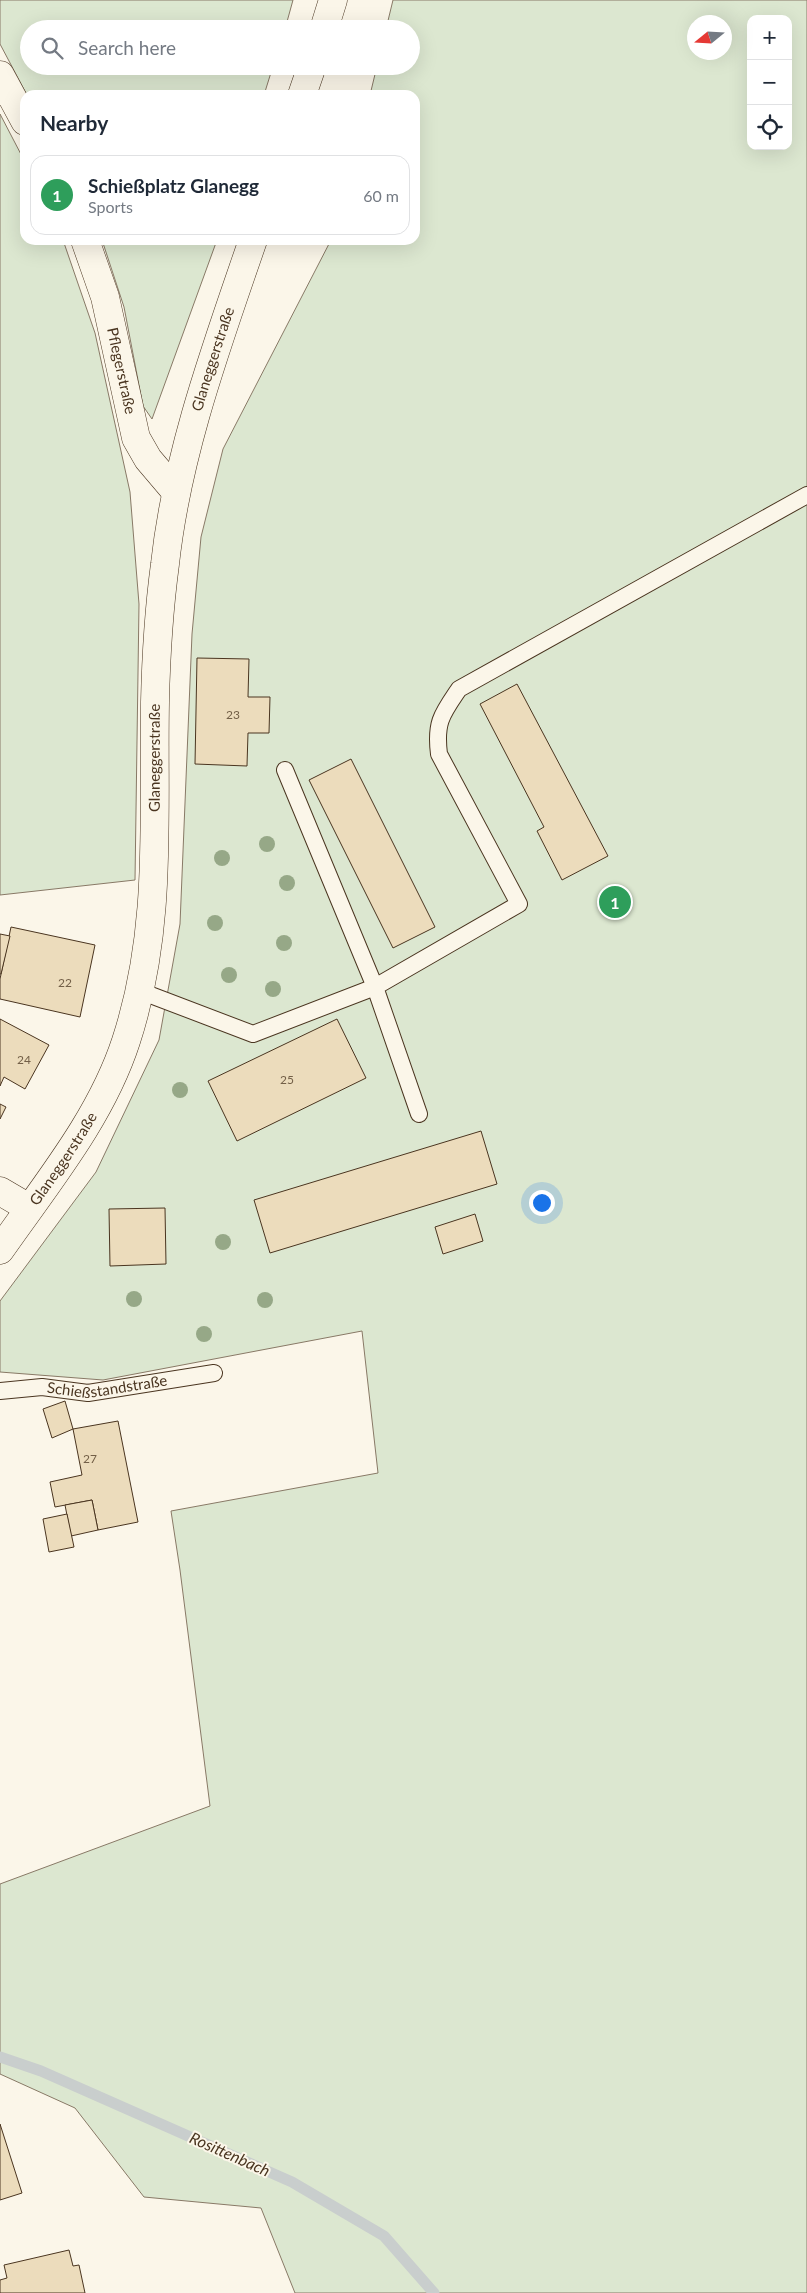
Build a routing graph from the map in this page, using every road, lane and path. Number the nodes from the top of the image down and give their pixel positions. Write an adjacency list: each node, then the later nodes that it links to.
1 (333, 0): 2 (street)
2 (327, 20)
3 (309, 75): 5 (street)
4 (0, 76): 6 (street)
5 (304, 90)
6 (20, 112)
7 (87, 245): 9 (street, Pflegerstraße)
8 (251, 245): 9 (street, Glaneggerstraße)
9 (176, 492): 13 (street, Glaneggerstraße)
10 (807, 495): 12 (lane)
11 (285, 770): 12 (lane)
12 (375, 987): 13 (lane); 14 (lane)
13 (140, 991): 16 (street, Glaneggerstraße)
14 (419, 1114)
15 (0, 1191): 16 (street)
16 (29, 1208): 17 (street, Glaneggerstraße)
17 (0, 1250)
18 (214, 1372): 19 (lane, Schießstandstraße)
19 (0, 1391)

